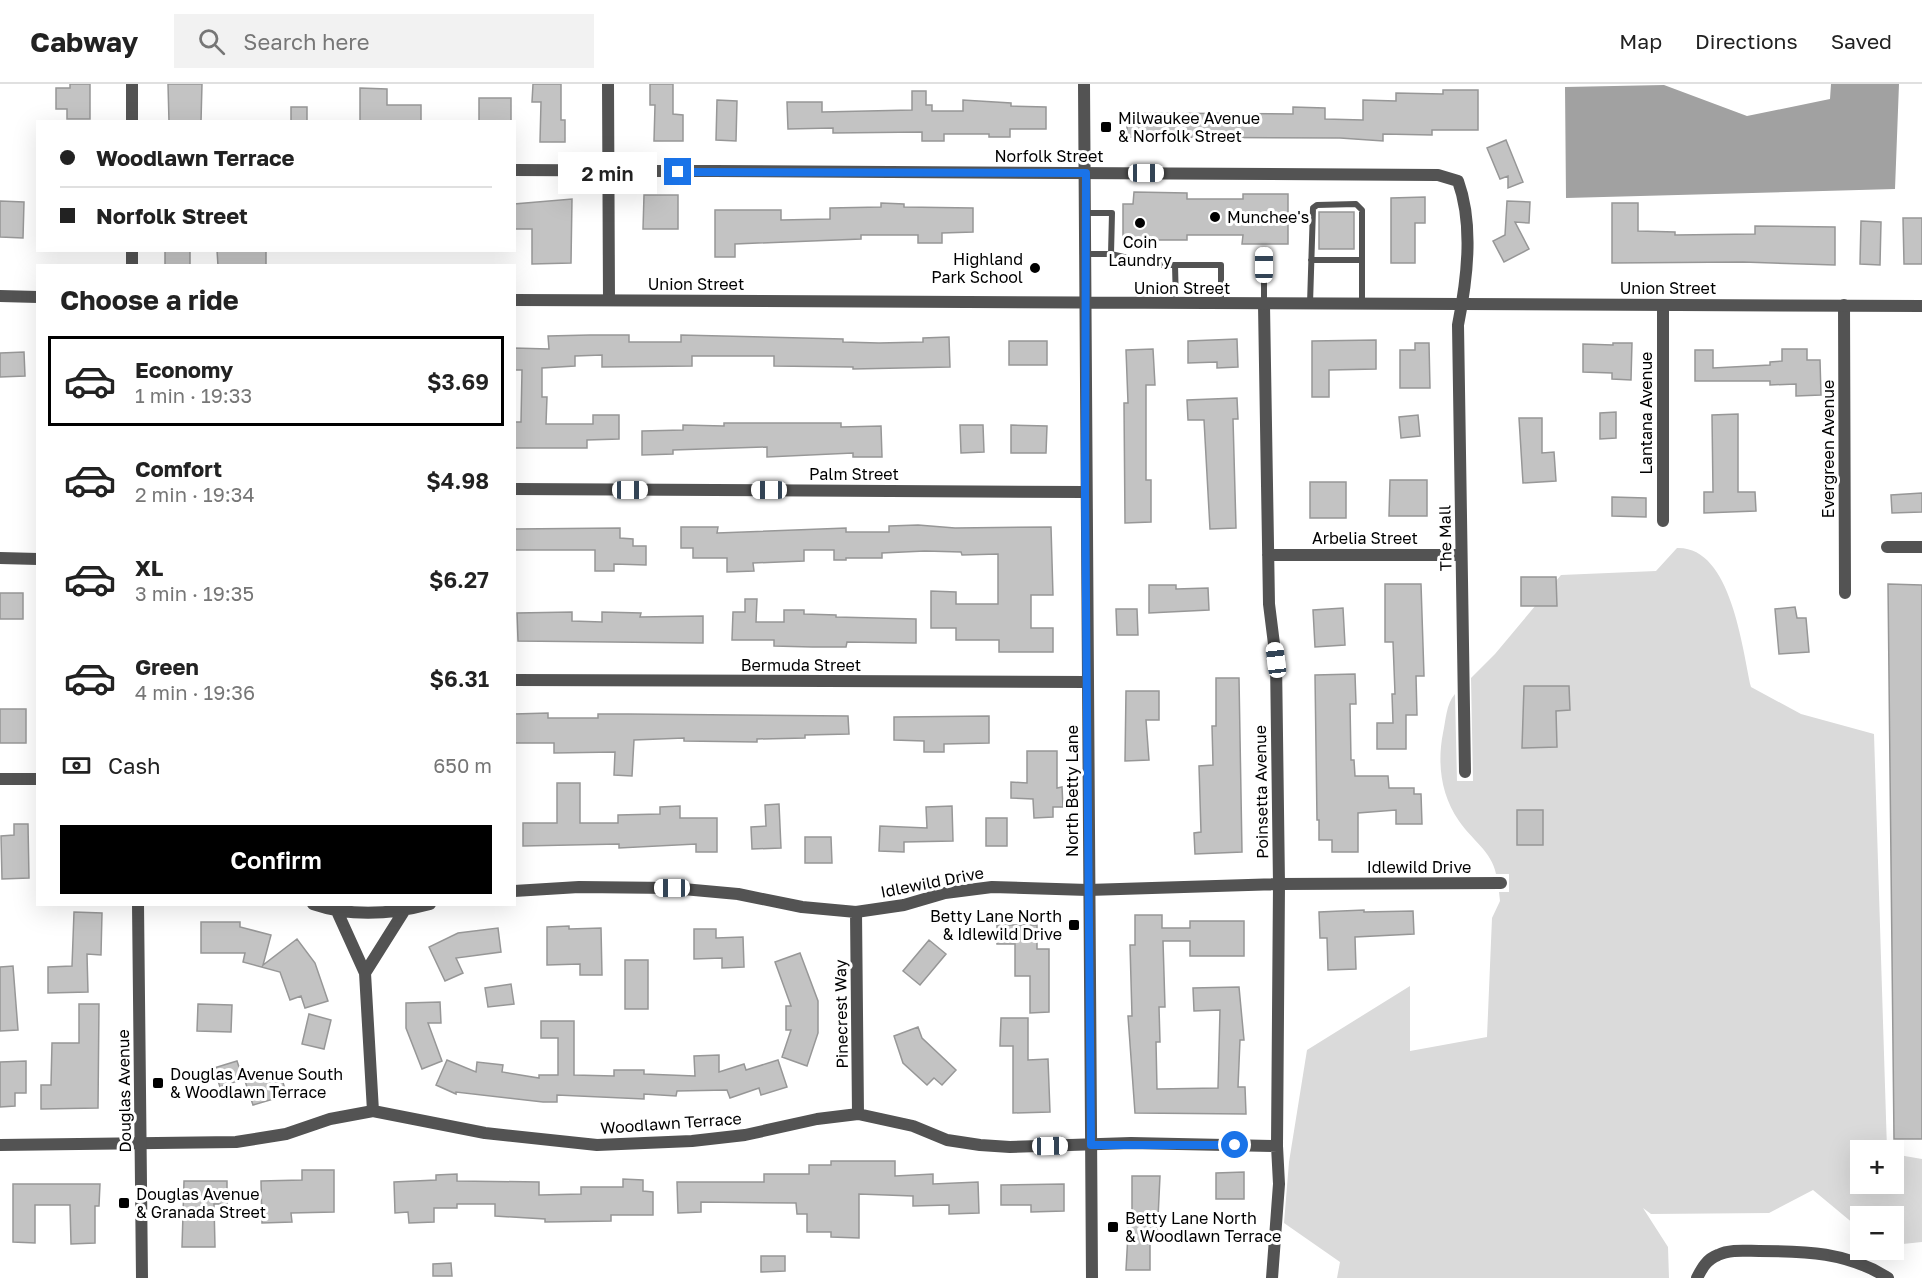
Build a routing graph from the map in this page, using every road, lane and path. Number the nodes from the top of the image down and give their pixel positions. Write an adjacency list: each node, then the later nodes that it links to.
1 (132, 84): 4 (street)
2 (608, 84): 6 (street)
3 (1084, 84): 7 (street, North Betty Lane)
4 (132, 120)
5 (516, 170): 6 (street, Norfolk Street)
6 (609, 171): 7 (street, Norfolk Street); 18 (street)
7 (1086, 173): 8 (street, North Betty Lane); 23 (street, Norfolk Street)
8 (1086, 213): 10 (street, North Betty Lane); 11 (lane)
9 (1264, 250): 25 (lane)
10 (1086, 254): 11 (lane); 19 (street, North Betty Lane)
11 (1112, 254): 14 (lane)
12 (1311, 260): 13 (lane); 13 (lane); 26 (lane)
13 (1362, 260): 22 (lane)
14 (1175, 265): 20 (lane); 21 (lane)
15 (0, 296): 16 (street)
16 (36, 297)
17 (516, 300): 18 (street, Union Street)
18 (609, 300): 19 (street, Union Street)
19 (1086, 303): 20 (street, Union Street); 30 (street, North Betty Lane)
20 (1176, 304): 21 (street, Union Street)
21 (1221, 304): 25 (street, Union Street)
22 (1362, 304): 23 (street, Union Street); 26 (street, Union Street)
23 (1462, 304): 24 (street, Union Street); 35 (street, The Mall)
24 (1662, 304): 27 (street, Union Street); 31 (street, Lantana Avenue)
25 (1264, 305): 26 (street, Union Street); 34 (street, Poinsetta Avenue)
26 (1310, 305)
27 (1844, 305): 28 (street, Union Street); 38 (street, Evergreen Avenue)
28 (1922, 306)
29 (516, 489): 30 (street, Palm Street)
30 (1085, 492): 40 (street, North Betty Lane)
31 (1663, 521)
32 (1887, 547): 33 (street)
33 (1922, 547)
34 (1268, 555): 35 (street, Arbelia Street); 45 (street, Poinsetta Avenue)
35 (1461, 555): 41 (street, The Mall)
36 (0, 558): 37 (street)
37 (36, 559)
38 (1845, 593)
39 (516, 680): 40 (street, Bermuda Street)
40 (1087, 682): 46 (street, North Betty Lane)
41 (1465, 772)
42 (0, 779): 43 (street)
43 (36, 779)
44 (1501, 883): 45 (street, Idlewild Drive)
45 (1279, 884): 46 (street, Idlewild Drive); 60 (street, Poinsetta Avenue)
46 (1088, 890): 53 (street, Idlewild Drive); 59 (street, North Betty Lane)
47 (516, 891): 53 (street, Idlewild Drive)
48 (138, 906): 58 (street, Douglas Avenue)
49 (322, 906): 51 (street)
50 (423, 906): 52 (street)
51 (336, 909): 52 (street); 54 (street)
52 (404, 911): 54 (street)
53 (856, 912): 56 (street, Pinecrest Way)
54 (365, 973): 55 (street)
55 (373, 1112): 56 (street, Woodlawn Terrace); 58 (street, Woodlawn Terrace)
56 (858, 1114): 59 (street, Woodlawn Terrace)
57 (0, 1145): 58 (street, Woodlawn Terrace)
58 (141, 1145): 61 (street, Douglas Avenue)
59 (1091, 1145): 60 (street, Woodlawn Terrace); 62 (street, North Betty Lane)
60 (1277, 1146): 63 (street, Poinsetta Avenue)
61 (142, 1278)
62 (1092, 1278)
63 (1272, 1278)
64 (1697, 1278): 65 (street)
65 (1888, 1278)

